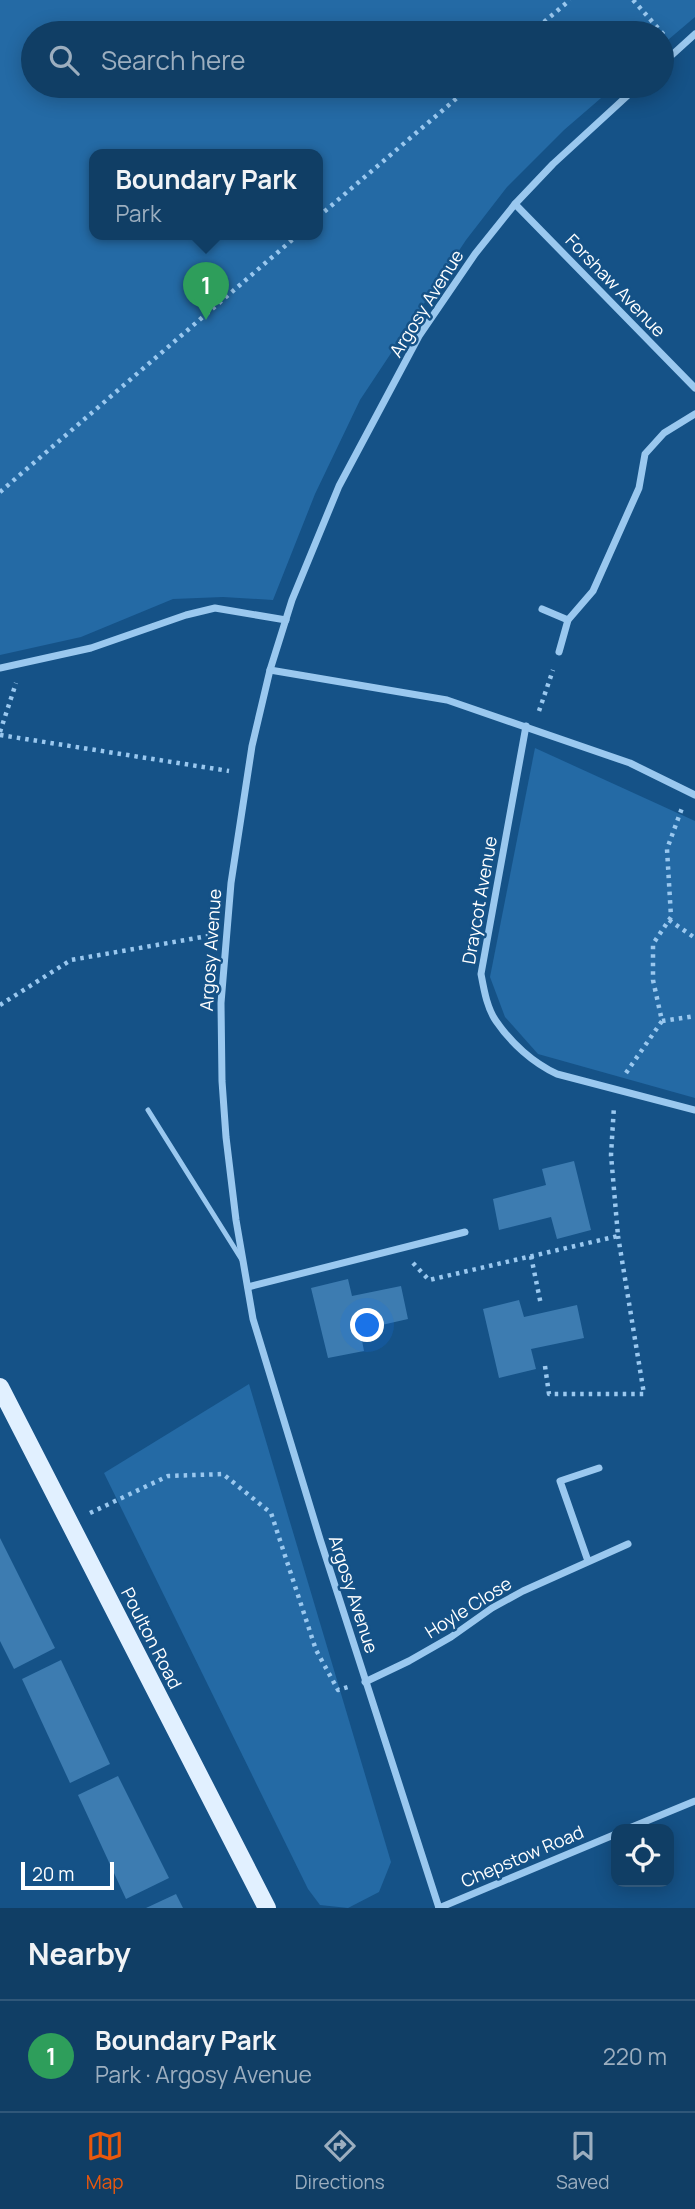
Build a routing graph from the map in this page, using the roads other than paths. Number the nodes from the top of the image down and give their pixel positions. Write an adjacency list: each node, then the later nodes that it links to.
1 (695, 34): 2 (street)
2 (674, 54)
3 (625, 98): 4 (street, Argosy Avenue)
4 (515, 204): 5 (street, Forshaw Avenue); 8 (street, Argosy Avenue)
5 (695, 388)
6 (695, 414): 9 (street)
7 (542, 609): 9 (street)
8 (286, 620): 11 (street); 12 (street, Argosy Avenue)
9 (568, 620): 10 (street)
10 (559, 652)
11 (0, 668)
12 (270, 670): 13 (street); 18 (street, Argosy Avenue)
13 (529, 727): 14 (street); 16 (street, Draycot Avenue)
14 (692, 793)
15 (148, 1110): 18 (lane)
16 (695, 1110)
17 (465, 1232): 19 (street)
18 (244, 1262): 19 (street, Argosy Avenue)
19 (248, 1287): 24 (street, Argosy Avenue)
20 (0, 1387): 28 (main road, Poulton Road)
21 (599, 1468): 23 (street)
22 (628, 1544): 23 (street, Hoyle Close)
23 (588, 1561): 24 (street, Hoyle Close)
24 (365, 1682): 29 (street, Argosy Avenue)
25 (695, 1801): 26 (street)
26 (639, 1824)
27 (611, 1836): 29 (street, Chepstow Road)
28 (267, 1908)
29 (439, 1908)

